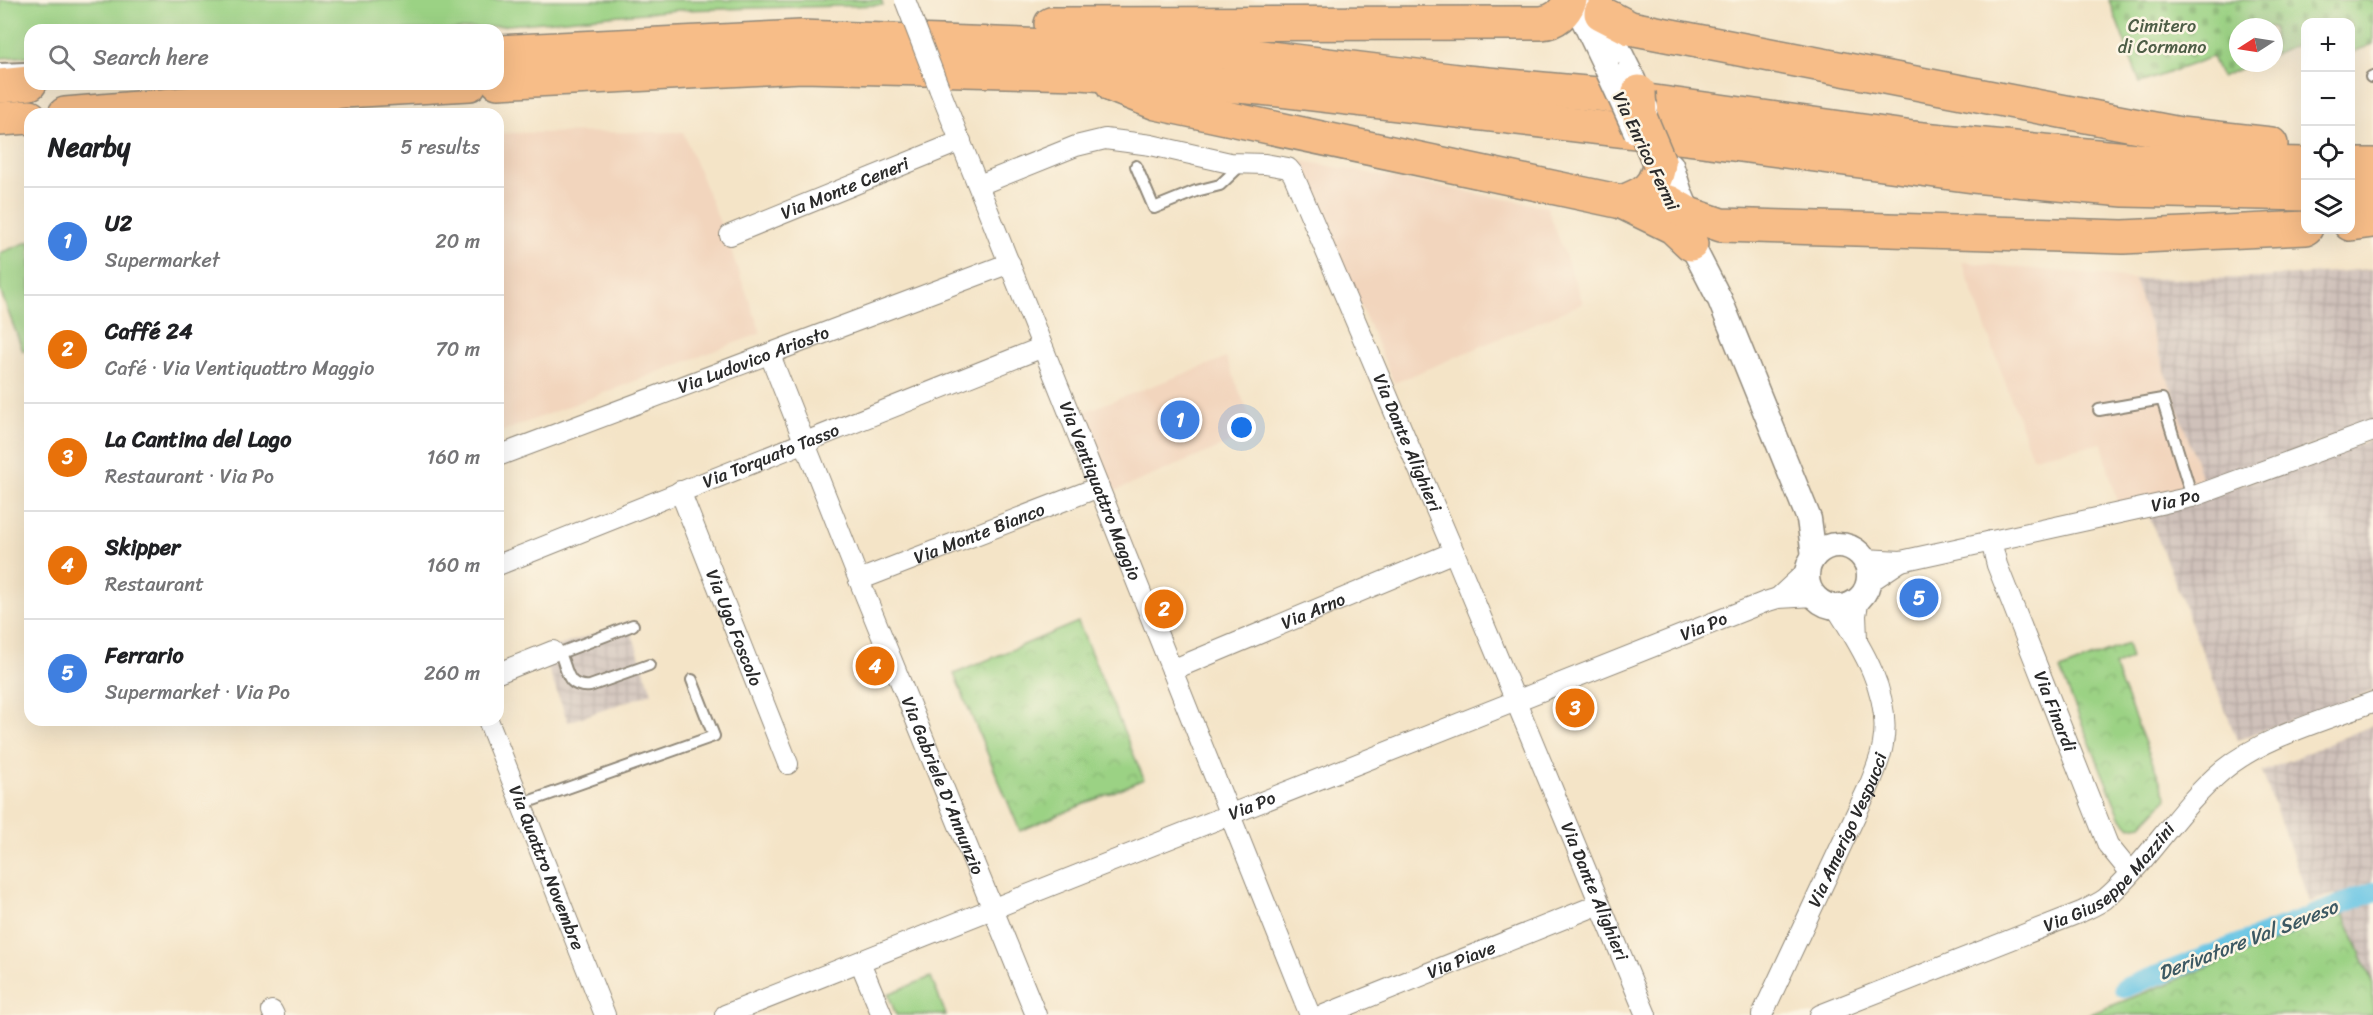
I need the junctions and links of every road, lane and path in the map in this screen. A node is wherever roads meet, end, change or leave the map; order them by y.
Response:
1 (905, 0) edge
2 (1585, 3) edge
3 (801, 36) junction
4 (504, 52) edge
5 (24, 67) edge
6 (0, 69) edge
7 (1081, 73) junction
8 (1625, 77) joint
9 (504, 82) edge
10 (24, 84) edge
11 (0, 86) edge
12 (361, 90) edge
13 (138, 108) edge
14 (24, 117) edge
15 (0, 119) edge
16 (961, 141) junction
17 (2301, 148) edge
18 (2301, 164) edge
19 (1241, 165) junction
20 (1136, 166) dead end
21 (2356, 170) edge
22 (979, 185) junction
23 (2373, 193) edge
24 (2301, 194) edge
25 (1674, 198) junction
26 (1622, 202) junction
27 (2373, 221) edge
28 (2355, 223) edge
29 (2301, 228) edge
30 (730, 235) dead end
31 (1010, 263) junction
32 (1043, 347) junction
33 (770, 355) junction
34 (2099, 410) dead end
35 (2373, 431) edge
36 (804, 442) junction
37 (504, 454) edge
38 (1100, 487) junction
39 (680, 491) junction
40 (2192, 497) junction
41 (1809, 519) junction
42 (1990, 541) junction
43 (1843, 545) junction
44 (1454, 552) junction
45 (1864, 559) junction
46 (1901, 561) junction
47 (504, 562) edge
48 (1811, 563) junction
49 (859, 580) junction
50 (1864, 591) junction
51 (1778, 597) junction
52 (1825, 601) junction
53 (633, 625) dead end
54 (1857, 639) junction
55 (557, 652) junction
56 (649, 665) dead end
57 (1172, 670) junction
58 (504, 671) edge
59 (692, 681) dead end
60 (1516, 701) junction
61 (2373, 702) edge
62 (490, 726) edge
63 (788, 764) dead end
64 (522, 804) junction
65 (1230, 815) junction
66 (2130, 872) junction
67 (1600, 904) junction
68 (994, 909) junction
69 (860, 962) junction
70 (605, 1015) edge
71 (725, 1015) edge
72 (882, 1015) edge
73 (1036, 1015) edge
74 (1310, 1015) edge
75 (1324, 1015) edge
76 (1646, 1015) edge
77 (1762, 1015) edge
78 (1820, 1015) edge

1 - 16 street, Via Ventiquattro Maggio, bridge
2 - 3 highway
2 - 8 street, Via Enrico Fermi
2 - 17 highway
3 - 4 highway
3 - 18 highway
5 - 6 lane
7 - 9 highway
7 - 24 highway
7 - 26 highway
8 - 25 highway, bridge
10 - 11 highway
12 - 13 highway
14 - 15 highway
16 - 22 street, Via Ventiquattro Maggio
16 - 30 street, Via Monte Ceneri
19 - 20 lane
19 - 22 street, Via Dante Alighieri
19 - 44 street, Via Dante Alighieri
21 - 23 highway
22 - 31 street, Via Ventiquattro Maggio
25 - 26 highway
25 - 26 highway
25 - 29 highway
25 - 41 street
27 - 28 highway
31 - 32 street, Via Ventiquattro Maggio
31 - 33 street, Via Ludovico Ariosto
32 - 36 street, Via Torquato Tasso
32 - 38 street, Via Ventiquattro Maggio
33 - 36 street, Via Gabriele D'Annunzio
33 - 37 street, Via Ludovico Ariosto
34 - 40 lane
35 - 40 street, Via Po
36 - 39 street, Via Torquato Tasso
36 - 49 street, Via Gabriele D'Annunzio
38 - 49 street, Via Monte Bianco
38 - 57 street, Via Ventiquattro Maggio
39 - 47 street, Via Torquato Tasso
39 - 63 street, Via Ugo Foscolo
40 - 42 street, Via Po
41 - 43 street
41 - 48 street
42 - 46 street, Via Po
42 - 66 street, Via Finardi
43 - 45 street
43 - 48 street
44 - 57 street, Via Arno
44 - 60 street, Via Dante Alighieri
45 - 46 street, Via Po
45 - 50 street
46 - 50 street, Via Po
48 - 51 street, Via Po
48 - 52 street
49 - 68 street, Via Gabriele D'Annunzio
50 - 52 street
50 - 54 street, Via Amerigo Vespucci
51 - 52 street, Via Po
51 - 60 street, Via Po
52 - 54 street, Via Amerigo Vespucci
53 - 55 lane
54 - 77 street, Via Amerigo Vespucci
55 - 56 lane
55 - 58 street
57 - 65 street, Via Ventiquattro Maggio
59 - 64 lane
60 - 65 street, Via Po
60 - 67 street, Via Dante Alighieri
61 - 66 street, Via Giuseppe Mazzini
62 - 64 street, Via Quattro Novembre
64 - 70 street, Via Quattro Novembre
65 - 68 street, Via Po
65 - 74 street, Via Ventiquattro Maggio
66 - 78 street, Via Giuseppe Mazzini
67 - 75 street, Via Piave
67 - 76 street, Via Dante Alighieri
68 - 69 street, Via Po
68 - 73 street, Via Gabriele D'Annunzio
69 - 71 street, Via Po
69 - 72 street

